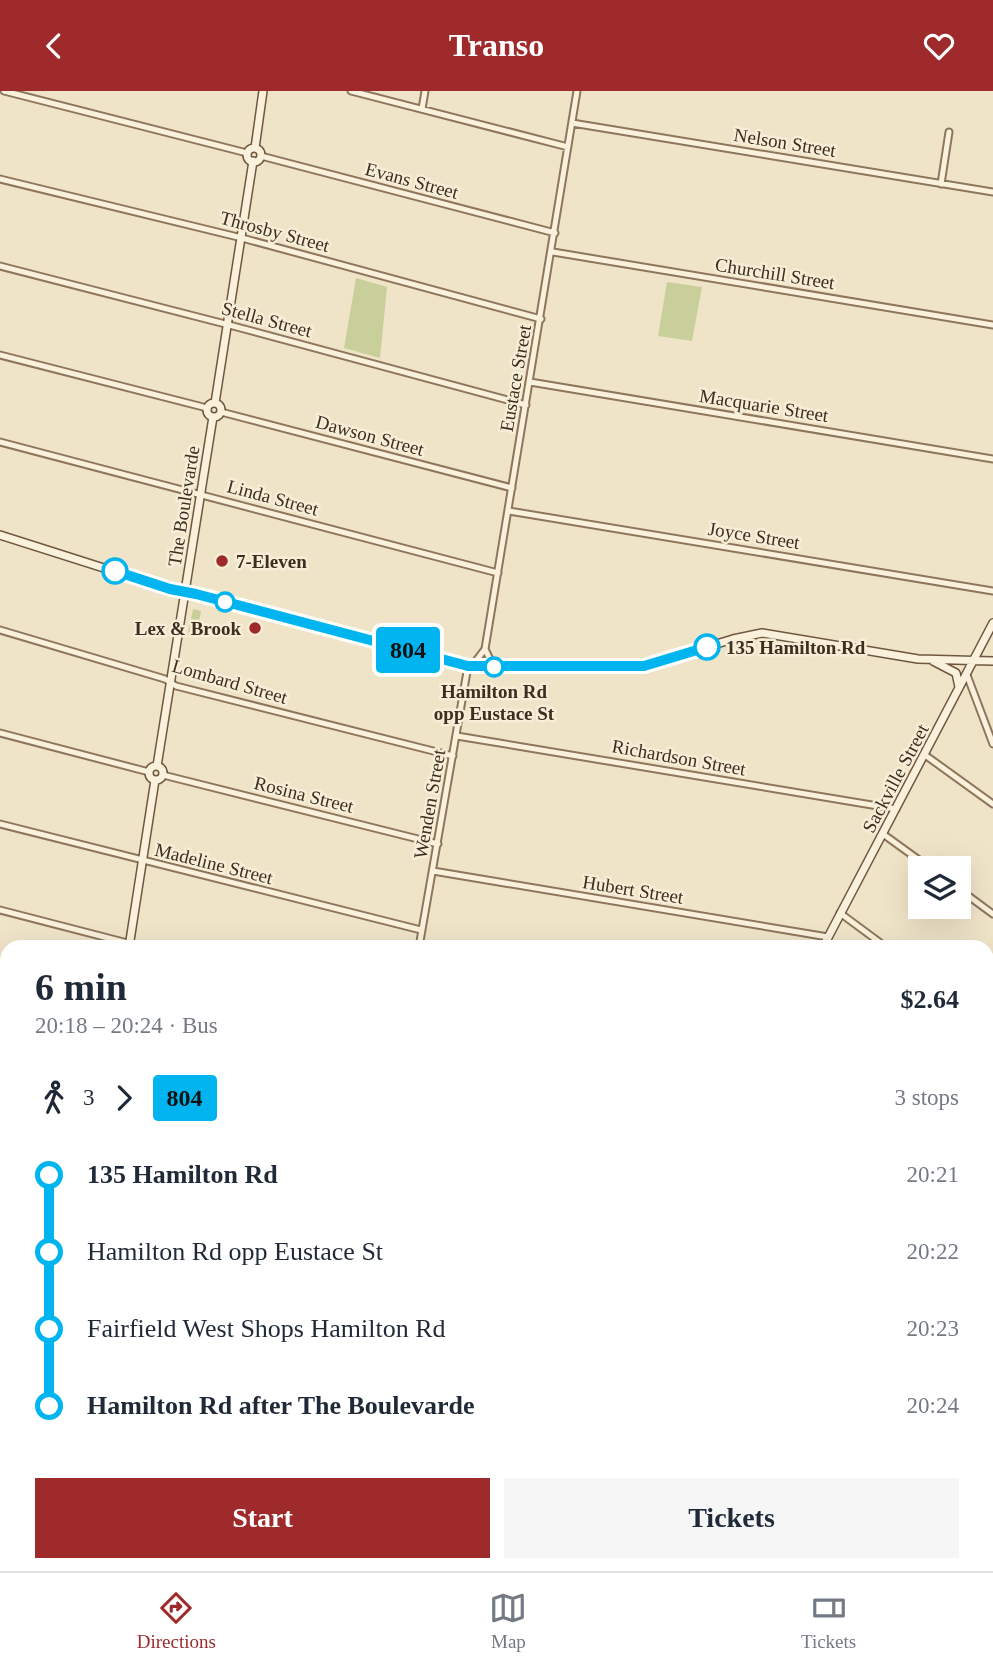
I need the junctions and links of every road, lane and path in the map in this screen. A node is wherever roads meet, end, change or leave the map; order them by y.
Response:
1 (4, 91) edge
2 (263, 91) edge
3 (351, 91) edge
4 (425, 91) edge
5 (578, 91) edge
6 (422, 109) junction
7 (572, 123) junction
8 (949, 132) dead end
9 (568, 147) junction
10 (255, 148) junction
11 (247, 153) junction
12 (261, 156) junction
13 (253, 161) junction
14 (0, 179) edge
15 (941, 184) junction
16 (993, 192) edge
17 (555, 233) junction
18 (242, 238) junction
19 (552, 253) junction
20 (0, 266) edge
21 (541, 319) junction
22 (228, 324) junction
23 (993, 325) edge
24 (0, 355) edge
25 (530, 382) junction
26 (215, 403) junction
27 (526, 405) junction
28 (207, 408) junction
29 (220, 412) junction
30 (213, 417) junction
31 (0, 442) edge
32 (993, 459) edge
33 (512, 488) junction
34 (200, 494) junction
35 (509, 511) junction
36 (0, 535) edge
37 (498, 572) junction
38 (993, 591) edge
39 (185, 592) junction
40 (993, 623) edge
41 (0, 631) edge
42 (485, 649) junction
43 (918, 659) junction
44 (975, 661) junction
45 (993, 661) edge
46 (469, 666) junction
47 (494, 667) junction
48 (967, 675) junction
49 (171, 683) junction
50 (958, 691) junction
51 (0, 733) edge
52 (457, 736) junction
53 (993, 744) edge
54 (925, 755) junction
55 (453, 756) junction
56 (157, 766) junction
57 (149, 772) junction
58 (163, 775) junction
59 (155, 780) junction
60 (993, 804) edge
61 (896, 809) junction
62 (0, 824) edge
63 (883, 834) junction
64 (438, 844) junction
65 (913, 856) edge
66 (143, 862) junction
67 (433, 871) junction
68 (971, 898) edge
69 (0, 910) edge
70 (840, 913) junction
71 (993, 914) edge
72 (421, 930) junction
73 (828, 937) junction
74 (111, 940) edge
75 (130, 940) edge
76 (420, 940) edge
77 (826, 940) edge
78 (877, 940) edge

1 - 11 street
2 - 10 main road
3 - 6 street
4 - 6 street
5 - 7 street, Eustace Street
6 - 9 street
7 - 9 street, Eustace Street
7 - 15 street, Nelson Street
8 - 15 street
9 - 17 street, Eustace Street
10 - 11 main road
10 - 12 main road
11 - 13 main road
12 - 13 main road
12 - 17 street, Evans Street
13 - 18 main road
14 - 18 street, Throsby Street
15 - 16 street, Nelson Street
17 - 19 street, Eustace Street
18 - 21 street, Throsby Street
18 - 22 main road
19 - 21 street, Eustace Street
19 - 23 street, Churchill Street
20 - 22 street, Stella Street
21 - 25 street, Eustace Street
22 - 26 main road
22 - 27 street, Stella Street
24 - 28 street
25 - 27 street, Eustace Street
25 - 32 street, Macquarie Street
26 - 28 main road
26 - 29 main road
27 - 33 street, Eustace Street
28 - 30 main road
29 - 30 main road
29 - 33 street, Dawson Street
30 - 34 main road, The Boulevarde
31 - 34 street, Linda Street
33 - 35 street, Eustace Street
34 - 37 street, Linda Street
34 - 39 main road, The Boulevarde
35 - 37 street, Eustace Street
35 - 38 street, Joyce Street
36 - 39 main road
37 - 42 street, Eustace Street
39 - 46 main road
39 - 49 main road, The Boulevarde
40 - 44 main road, Sackville Street
41 - 49 street, Lombard Street
42 - 46 street
42 - 47 street
43 - 44 main road
43 - 47 main road
43 - 50 main road
44 - 45 main road
44 - 48 main road, Sackville Street
46 - 47 main road
46 - 52 street, Wenden Street
48 - 50 main road, Sackville Street
48 - 53 street
49 - 55 street, Lombard Street
49 - 56 main road, The Boulevarde
50 - 54 main road, Sackville Street
51 - 57 street
52 - 55 street, Wenden Street
52 - 61 street, Richardson Street
54 - 60 street
54 - 61 main road, Sackville Street
55 - 64 street, Wenden Street
56 - 57 main road
56 - 58 main road
57 - 59 main road
58 - 59 main road
58 - 64 street, Rosina Street
59 - 66 main road
61 - 63 main road, Sackville Street
62 - 66 street, Madeline Street
63 - 65 street
63 - 70 main road, Sackville Street
64 - 67 street, Wenden Street
66 - 72 street, Madeline Street
66 - 75 main road
67 - 72 street, Wenden Street
67 - 73 street, Hubert Street
68 - 71 street
69 - 74 street
70 - 73 main road, Sackville Street
70 - 78 street
72 - 76 street, Wenden Street
73 - 77 main road, Sackville Street

